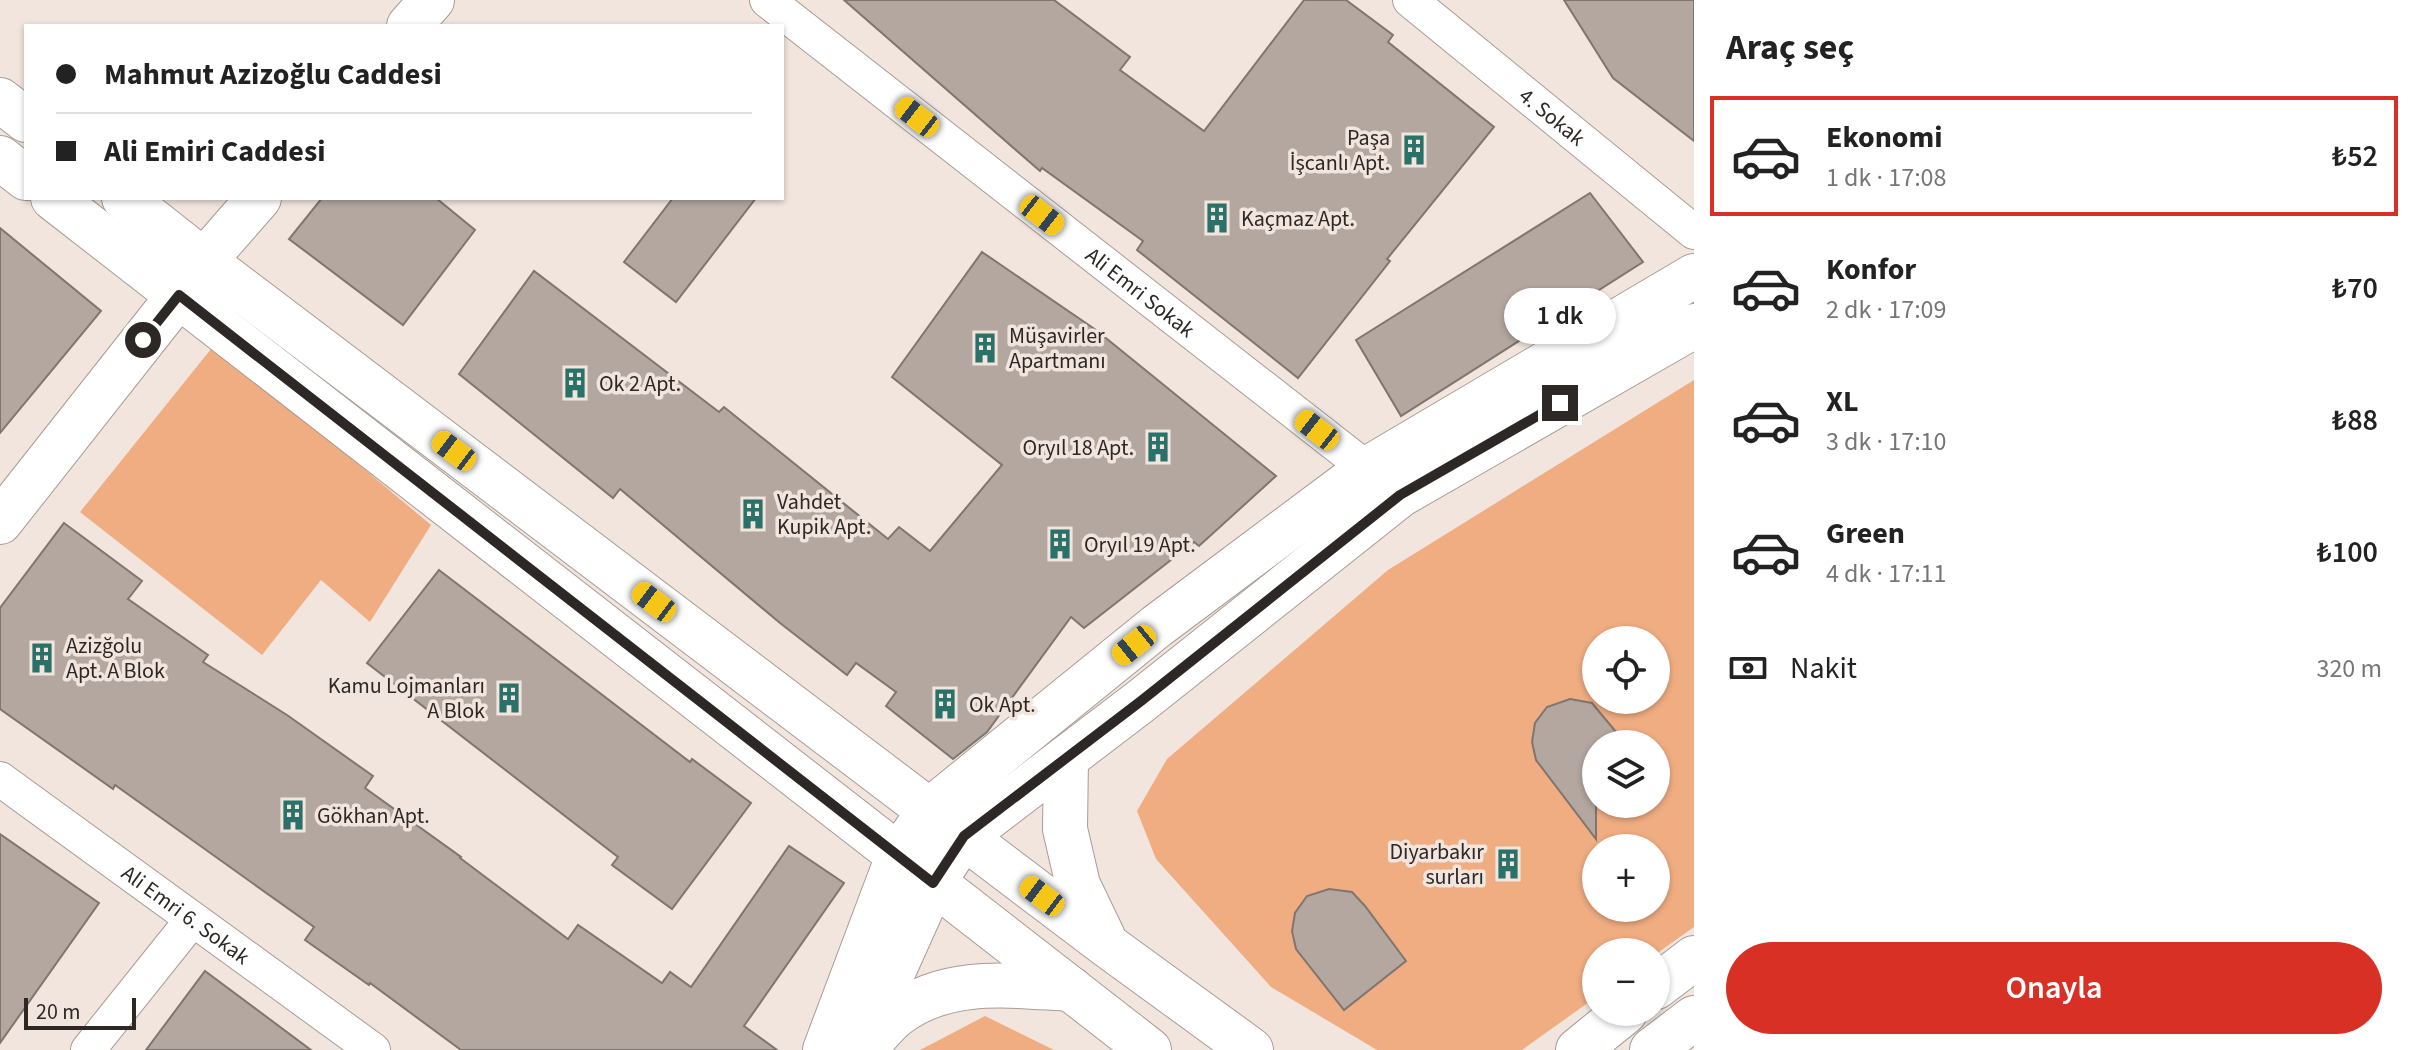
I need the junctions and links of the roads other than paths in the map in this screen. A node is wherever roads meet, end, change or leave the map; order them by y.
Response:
1 (432, 0) edge
2 (767, 0) edge
3 (1410, 0) edge
4 (411, 24) edge
5 (0, 100) edge
6 (24, 118) edge
7 (0, 158) edge
8 (24, 176) edge
9 (56, 200) edge
10 (126, 200) edge
11 (257, 200) edge
12 (1694, 232) edge
13 (1694, 276) edge
14 (191, 278) junction
15 (1694, 326) edge
16 (1384, 482) junction
17 (0, 522) edge
18 (1066, 759) junction
19 (0, 779) edge
20 (930, 810) junction
21 (964, 836) junction
22 (898, 856) junction
23 (933, 883) junction
24 (192, 920) junction
25 (1108, 946) junction
26 (1694, 958) edge
27 (1670, 976) edge
28 (1071, 989) junction
29 (1694, 1018) edge
30 (1608, 1026) edge
31 (88, 1050) edge
32 (373, 1050) edge
33 (825, 1050) edge
34 (861, 1050) edge
35 (1149, 1050) edge
36 (1251, 1050) edge
37 (1578, 1050) edge
38 (1652, 1050) edge

1 - 4 main road
2 - 16 street, Ali Emri Sokak
3 - 12 street, 4. Sokak
5 - 6 main road
7 - 8 main road
9 - 14 main road
10 - 14 main road
11 - 14 main road
13 - 16 main road
14 - 17 main road
14 - 20 main road
14 - 22 main road
15 - 16 main road
16 - 18 main road
16 - 20 main road
18 - 21 main road
18 - 25 main road
19 - 24 street, Ali Emri 6. Sokak
20 - 21 main road
20 - 22 main road
21 - 23 main road
21 - 25 main road
22 - 23 main road
22 - 33 main road
23 - 28 main road
23 - 34 main road
24 - 31 street
24 - 32 street, Ali Emri 6. Sokak
25 - 36 main road
26 - 27 main road
28 - 34 main road
28 - 35 main road
29 - 38 main road
30 - 37 main road

